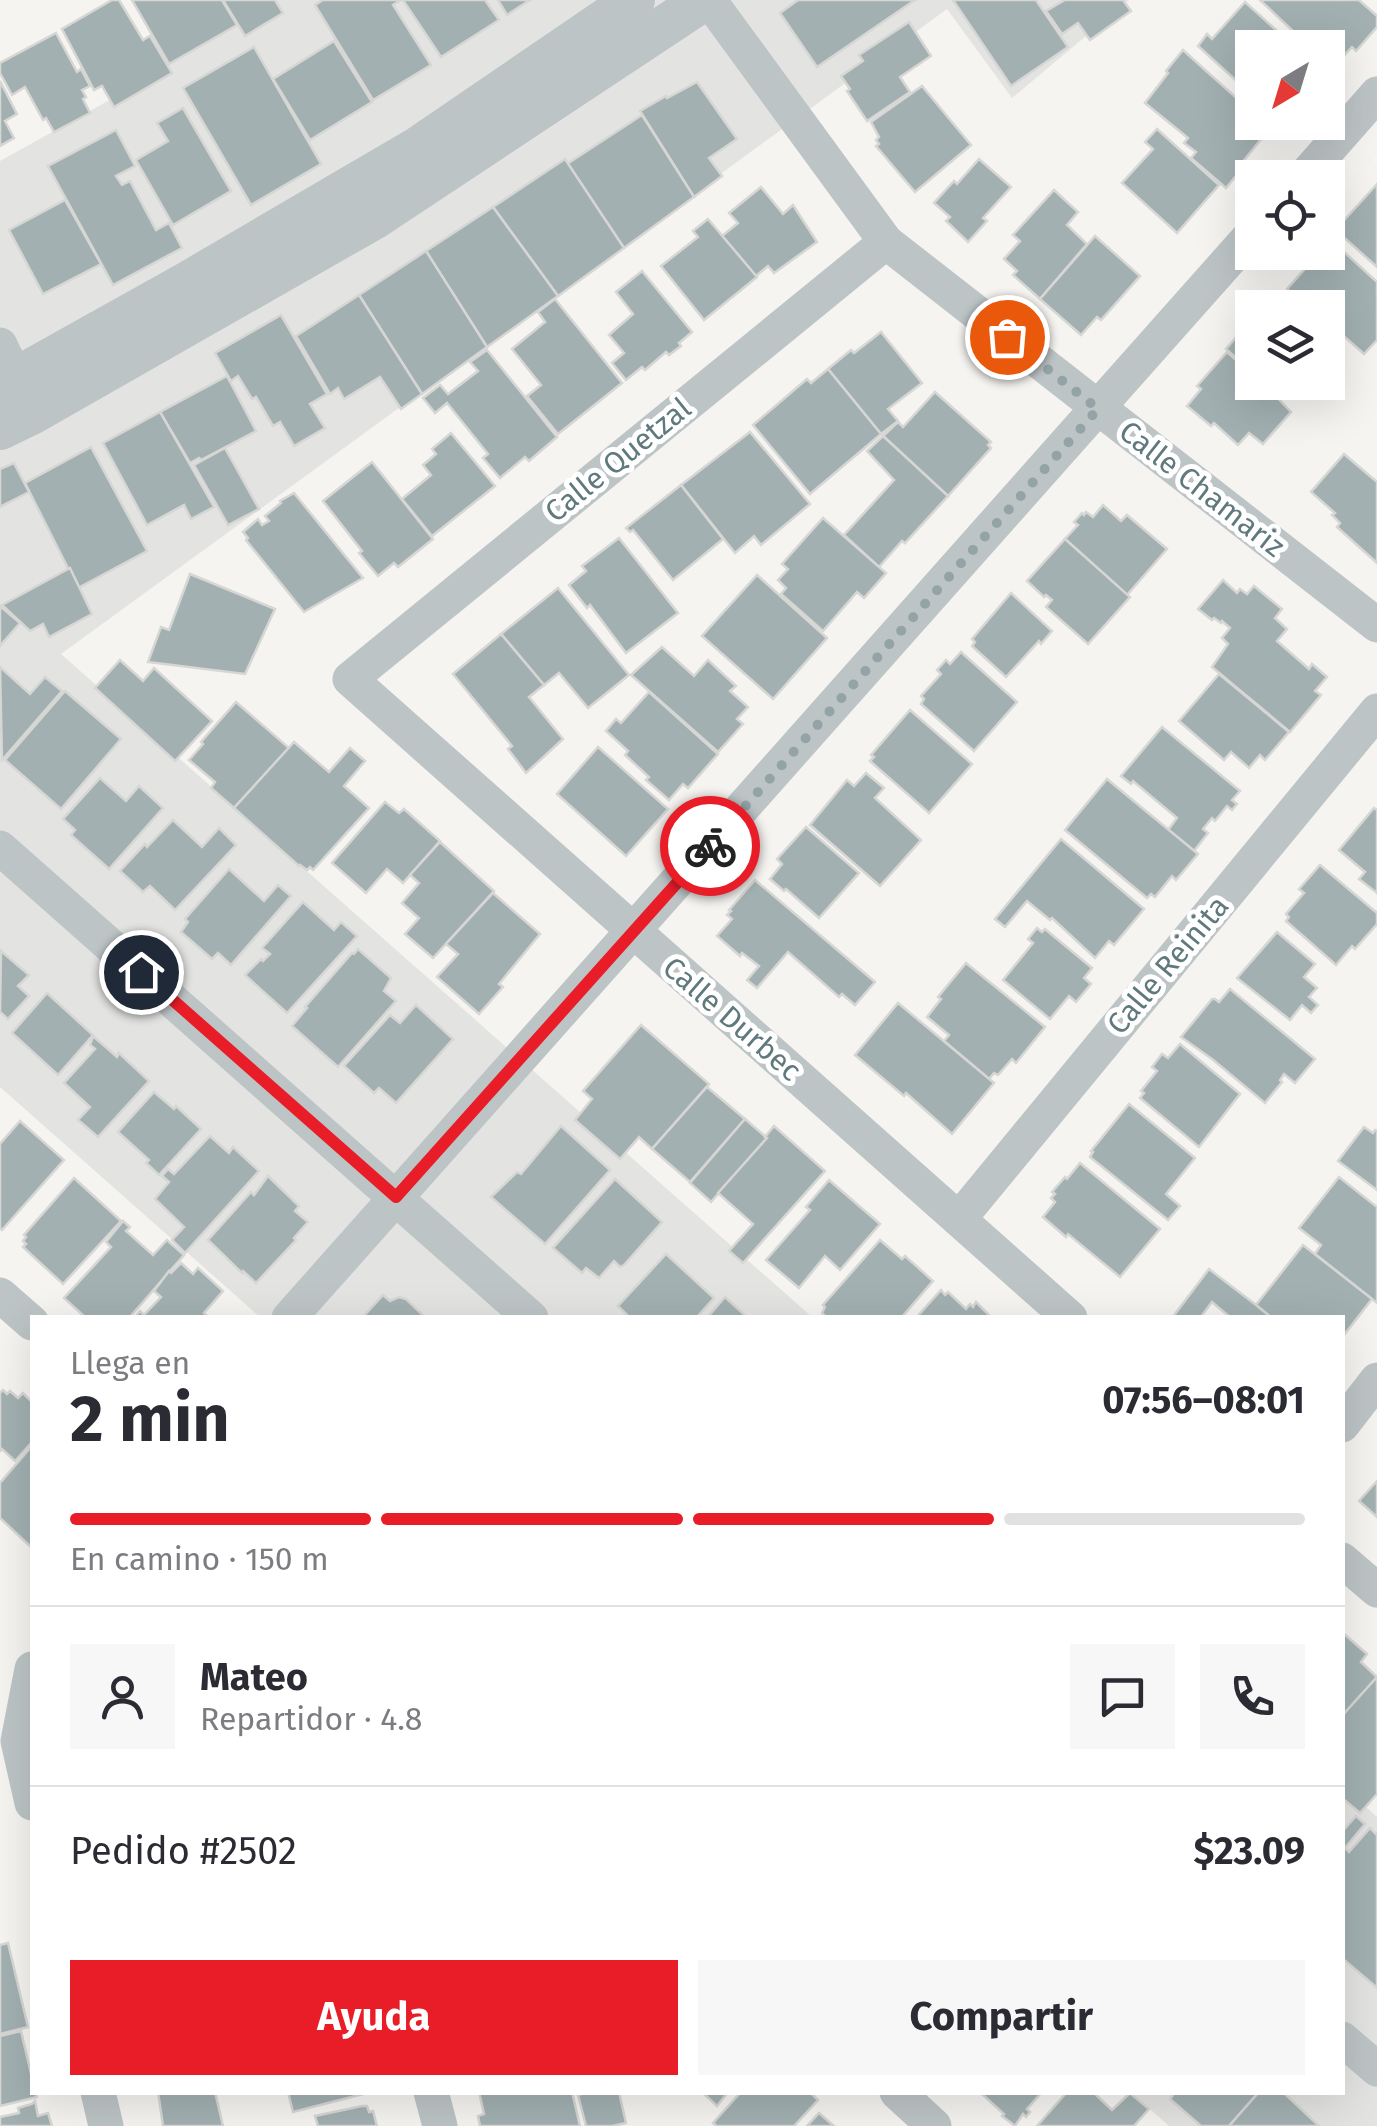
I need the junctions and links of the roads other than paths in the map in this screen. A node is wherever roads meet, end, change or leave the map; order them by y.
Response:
1 (634, 0) edge
2 (707, 0) edge
3 (1377, 94) edge
4 (1319, 160) edge
5 (886, 242) junction
6 (1235, 253) edge
7 (10, 391) edge
8 (1098, 409) junction
9 (1377, 625) edge
10 (350, 679) joint
11 (1377, 711) edge
12 (0, 848) edge
13 (633, 932) junction
14 (396, 1197) junction
15 (959, 1218) junction
16 (0, 1295) edge
17 (292, 1315) edge
18 (528, 1315) edge
19 (1067, 1315) edge
20 (30, 1322) edge
21 (1377, 1380) edge
22 (1345, 1421) edge
23 (1345, 1563) edge
24 (1377, 1590) edge
25 (30, 1679) edge
26 (30, 1793) edge
27 (1345, 2042) edge
28 (1377, 2069) edge
29 (99, 2095) edge
30 (433, 2095) edge
31 (900, 2095) edge
32 (106, 2126) edge
33 (440, 2126) edge
34 (933, 2126) edge

1 - 7 street
2 - 5 street, Calle Chamariz
2 - 7 street
3 - 4 street
5 - 8 street, Calle Chamariz
5 - 10 street, Calle Quetzal
6 - 8 street
8 - 9 street, Calle Chamariz
8 - 13 street
10 - 13 street, Calle Durbec
11 - 15 street, Calle Reinita
12 - 14 street
13 - 14 street
13 - 15 street, Calle Durbec
14 - 17 street
14 - 18 street
15 - 19 street, Calle Durbec
16 - 20 street
21 - 22 street
23 - 24 street
25 - 26 street
27 - 28 street
29 - 32 street
30 - 33 street
31 - 34 street

